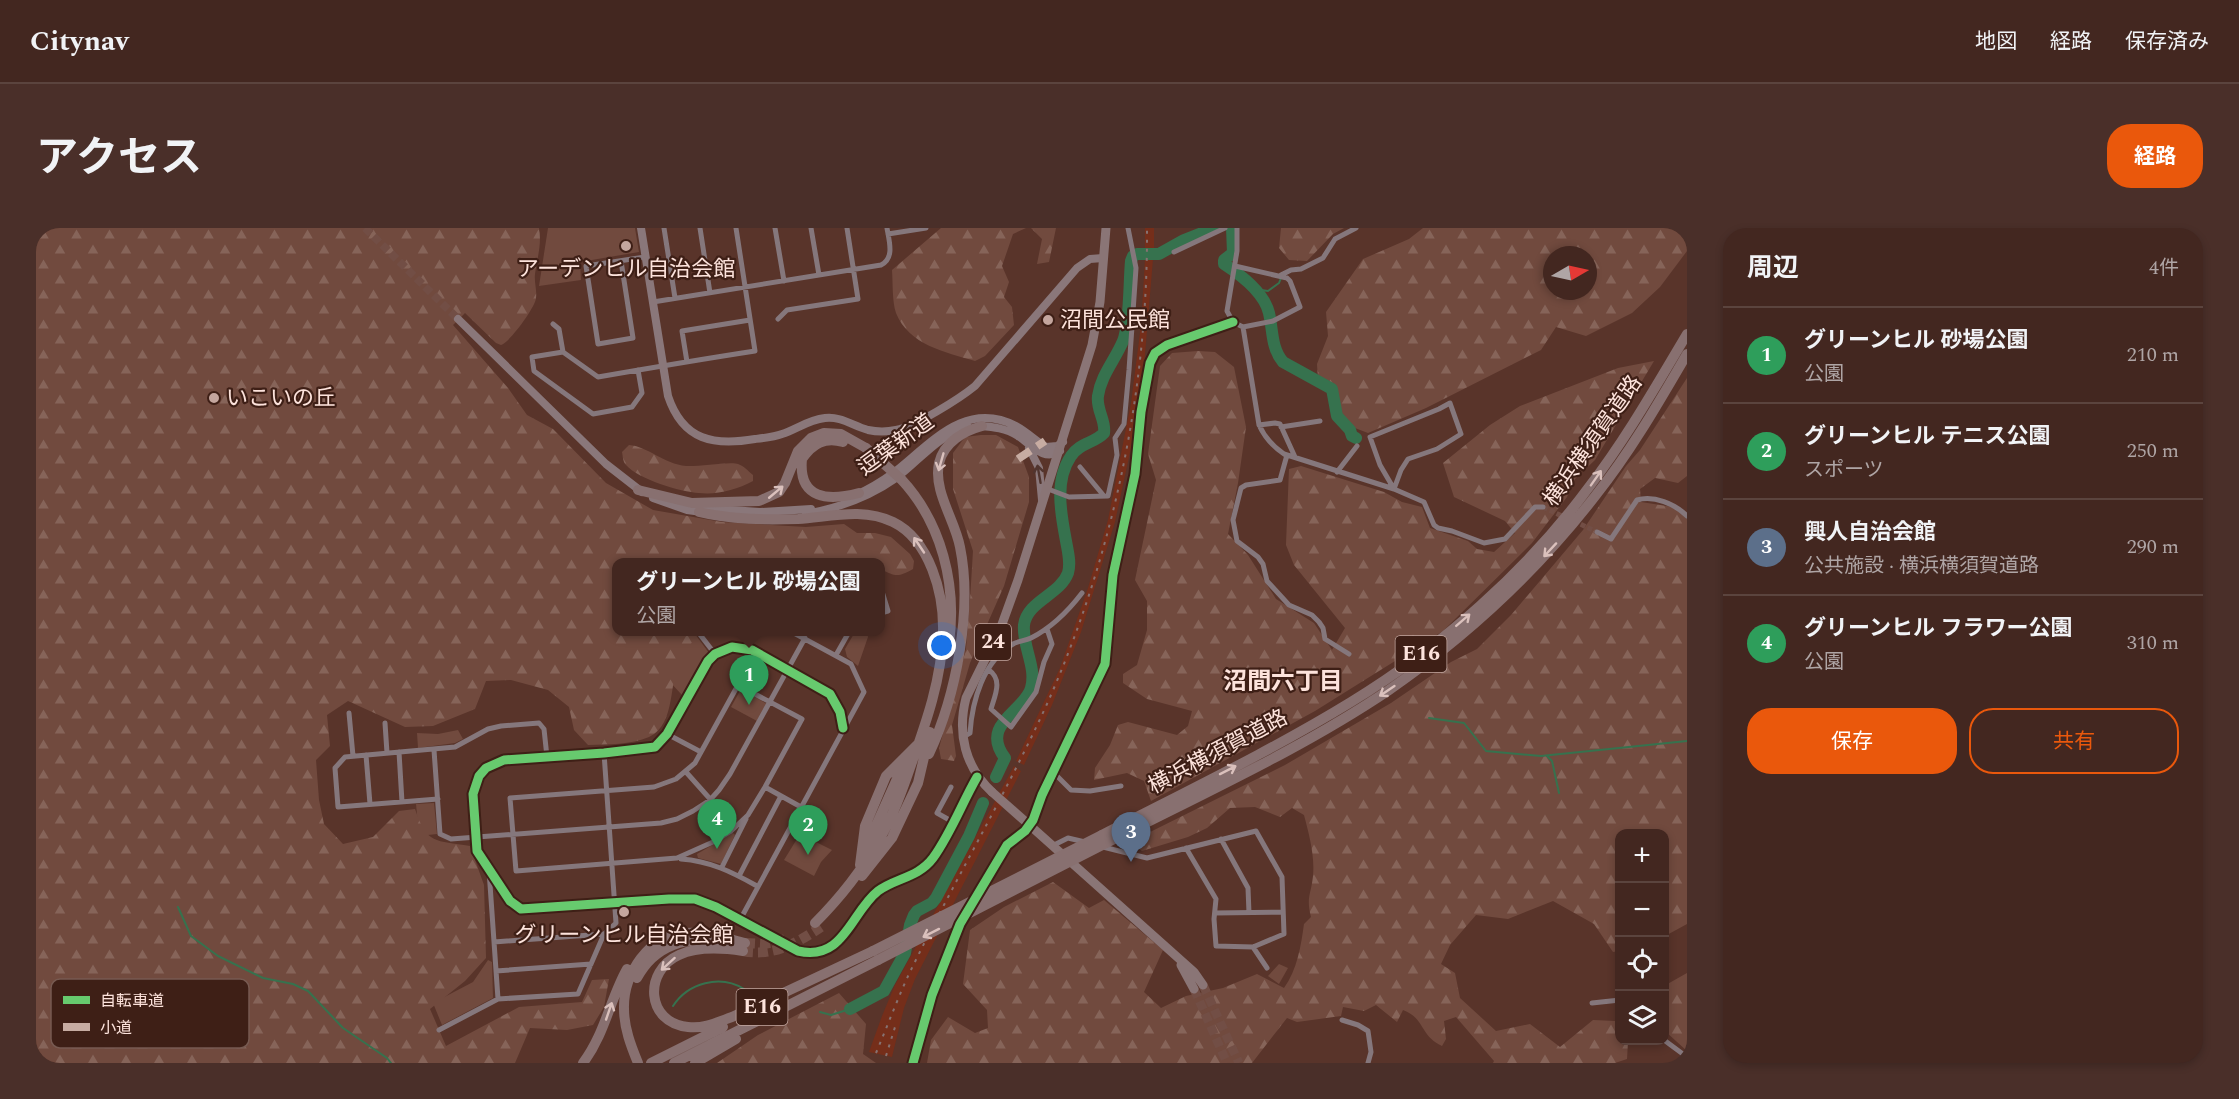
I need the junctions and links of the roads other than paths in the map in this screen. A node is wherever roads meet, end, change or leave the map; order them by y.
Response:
1 (641, 228) edge
2 (664, 228) edge
3 (700, 228) edge
4 (736, 228) edge
5 (775, 228) edge
6 (811, 228) edge
7 (847, 228) edge
8 (926, 228) edge
9 (1106, 228) edge
10 (1128, 228) edge
11 (1225, 228) edge
12 (1237, 228) edge
13 (1356, 228) edge
14 (888, 231) edge
15 (1174, 252) dead end
16 (645, 257) junction
17 (1104, 258) junction
18 (621, 261) junction
19 (854, 269) junction
20 (1234, 269) junction
21 (819, 275) junction
22 (1281, 275) junction
23 (783, 281) junction
24 (745, 287) junction
25 (710, 292) junction
26 (675, 298) junction
27 (653, 302) junction
28 (458, 319) tunnel mouth
29 (778, 319) dead end
30 (750, 320) junction
31 (1233, 322) junction
32 (553, 324) dead end
33 (1243, 327) junction
34 (1687, 334) edge
35 (563, 352) junction
36 (1687, 354) edge
37 (687, 362) junction
38 (663, 366) junction
39 (638, 370) junction
40 (1665, 381) junction
41 (1320, 422) dead end
42 (1259, 425) junction
43 (982, 426) junction
44 (1281, 427) junction
45 (1029, 440) junction
46 (1357, 446) dead end
47 (1061, 447) junction
48 (864, 450) junction
49 (1287, 454) junction
50 (1044, 455) junction
51 (1295, 457) junction
52 (1080, 467) dead end
53 (1337, 472) junction
54 (1052, 476) junction
55 (899, 481) junction
56 (1394, 489) junction
57 (638, 490) junction
58 (1051, 490) junction
59 (859, 493) junction
60 (1104, 496) junction
61 (1042, 507) junction
62 (1543, 507) dead end
63 (699, 512) junction
64 (1687, 516) edge
65 (1597, 532) tunnel mouth
66 (1082, 592) dead end
67 (1047, 629) junction
68 (943, 632) junction
69 (701, 636) edge
70 (801, 636) edge
71 (847, 636) edge
72 (805, 638) junction
73 (715, 654) junction
74 (1349, 654) dead end
75 (836, 655) junction
76 (788, 670) junction
77 (989, 670) junction
78 (770, 702) junction
79 (349, 713) dead end
80 (385, 723) dead end
81 (843, 728) junction
82 (667, 734) junction
83 (963, 737) junction
84 (918, 748) junction
85 (434, 750) junction
86 (399, 752) junction
87 (701, 752) junction
88 (387, 753) junction
89 (604, 753) junction
90 (366, 755) junction
91 (353, 756) junction
92 (547, 757) junction
93 (922, 767) junction
94 (686, 772) junction
95 (1053, 772) junction
96 (977, 777) junction
97 (1121, 786) dead end
98 (765, 787) junction
99 (951, 787) dead end
100 (606, 791) junction
101 (781, 796) junction
102 (438, 799) junction
103 (710, 800) junction
104 (402, 802) junction
105 (370, 804) junction
106 (801, 807) junction
107 (747, 815) junction
108 (953, 822) junction
109 (1028, 824) junction
110 (609, 827) junction
111 (735, 827) junction
112 (513, 834) junction
113 (476, 837) junction
114 (1221, 839) junction
115 (1052, 846) junction
116 (1186, 848) junction
117 (677, 858) junction
118 (867, 860) junction
119 (612, 864) junction
120 (722, 867) junction
121 (489, 868) junction
122 (739, 876) junction
123 (757, 886) junction
124 (615, 903) junction
125 (1284, 912) junction
126 (1215, 913) junction
127 (1249, 913) junction
128 (740, 920) junction
129 (604, 934) junction
130 (670, 936) junction
131 (494, 942) junction
132 (1252, 947) junction
133 (731, 949) junction
134 (876, 955) junction
135 (591, 964) junction
136 (1267, 968) dead end
137 (496, 971) junction
138 (1199, 987) tunnel mouth
139 (822, 988) junction
140 (498, 999) junction
141 (1615, 1001) edge
142 (1592, 1003) dead end
143 (1342, 1020) dead end
144 (439, 1030) dead end
145 (1669, 1043) edge
146 (1687, 1057) edge
147 (640, 1059) edge
148 (583, 1063) edge
149 (651, 1063) edge
150 (674, 1063) edge
151 (695, 1063) edge
152 (913, 1063) edge
153 (1368, 1063) edge

1 - 16 street
2 - 26 street
3 - 25 street
4 - 24 street
5 - 23 street
6 - 21 street
7 - 19 street
8 - 14 street
9 - 17 main road, 24
10 - 60 street
11 - 15 street
12 - 20 street
13 - 22 street
14 - 19 street
16 - 18 street
16 - 27 street
17 - 38 street
17 - 47 main road, 24
18 - 18 street
19 - 21 street
19 - 29 street
20 - 22 street
20 - 31 street
21 - 23 street
22 - 33 street
23 - 24 street
24 - 25 street
24 - 30 street
25 - 26 street
26 - 27 street
27 - 38 street
28 - 57 street, 逗葉新道
30 - 37 street
30 - 37 street
31 - 33 street
31 - 95 street
32 - 35 street
33 - 42 street
34 - 40 highway, 横浜横須賀道路 / E16
35 - 39 street
35 - 39 street
36 - 40 highway, 横浜横須賀道路 / E16
37 - 38 street
38 - 39 street
134 -> 40 highway, 横浜横須賀道路 / E16, bridge
40 -> 134 highway, 横浜横須賀道路 / E16, bridge
41 - 44 street
42 - 44 street
42 - 49 street
43 - 45 street, 逗葉新道
43 - 63 street, 逗葉新道
43 -> 93 highway
44 - 51 street
45 - 47 street
45 - 50 street
45 - 59 street, 逗葉新道
61 -> 45 street
46 - 53 street
47 - 50 street
47 - 54 main road, 24
48 - 55 highway, bridge
57 -> 48 highway
48 - 59 highway
49 - 51 street
49 - 74 street
50 - 54 street
51 - 53 street
52 - 60 street
53 - 56 street
54 - 58 main road, 24
55 - 68 highway
55 - 93 highway
56 - 56 street
56 - 62 street
57 - 59 street, 逗葉新道
57 - 63 street, 逗葉新道
58 - 60 street
58 - 61 main road, 24
61 - 83 main road, 24
68 -> 63 highway
64 - 65 street
66 - 67 street
67 - 77 street
67 - 77 street
68 - 84 highway
69 - 73 street
70 - 72 street
71 - 75 street
72 - 75 street
72 - 76 street
73 - 76 street
73 - 82 street
75 - 81 street
76 - 78 street
76 - 81 street
77 - 83 street
78 - 87 street
78 - 98 street
78 - 103 street
79 - 91 street
80 - 88 street
81 - 106 street
82 - 87 street
82 - 89 street
83 - 96 main road, 24
84 - 118 highway
84 - 118 highway
84 - 118 highway
85 - 86 street
85 - 92 street
85 - 102 street
86 - 88 street
86 - 104 street
87 - 94 street
88 - 90 street
89 - 92 street
89 - 100 street
90 - 91 street
90 - 105 street
91 - 105 street
92 - 113 street
93 - 118 highway
94 - 100 street
94 - 103 street
95 - 97 street
95 - 109 street
96 - 108 street
96 - 109 main road, 24, bridge
98 - 101 street
98 - 107 street
99 - 108 street
100 - 110 street
100 - 112 street
101 - 106 street
101 - 122 street
102 - 104 street
102 - 113 street
103 - 110 street
103 - 111 street
104 - 105 street
106 - 123 street
107 - 111 street
107 - 120 street
108 - 128 street
109 - 115 main road, 24
109 - 152 street
110 - 112 street
110 - 119 street
111 - 117 street
112 - 113 street
112 - 119 street
113 - 121 street
114 - 116 street
114 - 125 street
114 - 127 street
115 - 116 street
115 - 138 main road, 24
116 - 126 street
117 - 119 street
117 - 120 street
118 - 118 highway
119 - 124 street
120 - 122 street
121 - 124 street
121 - 131 street
122 - 123 street
123 - 128 street
124 - 128 street
124 - 129 street
125 - 127 street
125 - 132 street
126 - 127 street
126 - 132 street
129 - 131 street
129 - 135 street
130 - 133 highway
130 - 147 highway
148 -> 130 highway
131 - 137 street
132 - 136 street
133 -> 134 highway
133 - 147 highway
134 - 139 highway, 横浜横須賀道路 / E16
134 - 149 highway, 横浜横須賀道路 / E16
135 - 137 street
135 - 140 street
137 - 140 street
139 - 150 highway, 横浜横須賀道路 / E16
139 - 151 highway
140 - 144 street
141 - 142 street
143 - 153 street
145 - 146 street

